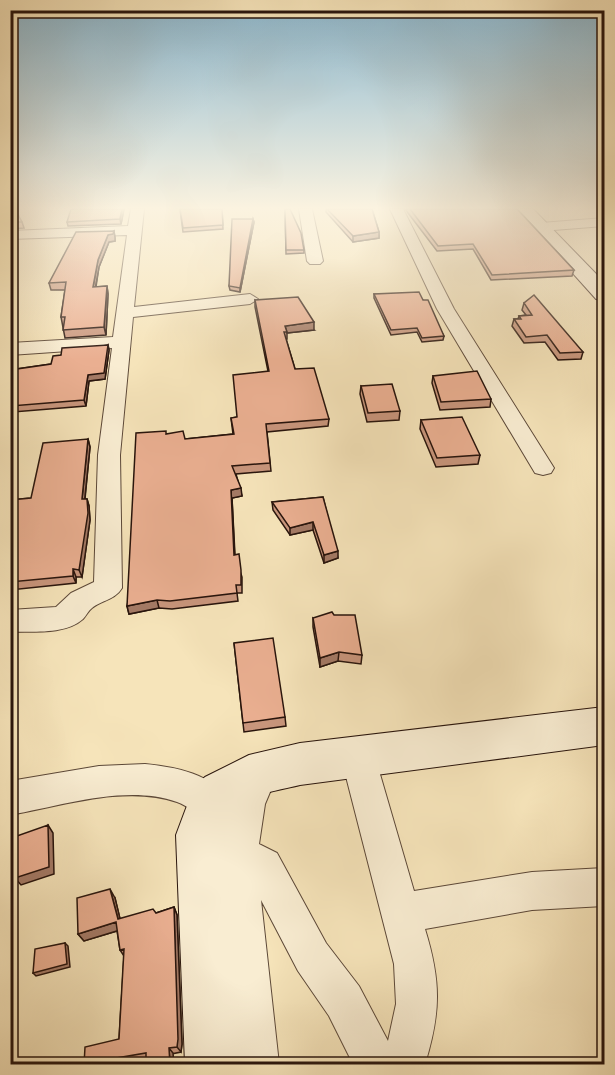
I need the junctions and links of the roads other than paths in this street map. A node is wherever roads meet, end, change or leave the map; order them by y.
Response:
1 (130, 259) edge
2 (419, 259) edge
3 (571, 259) edge
4 (604, 294) edge
5 (250, 299) dead end
6 (124, 313) junction
7 (121, 342) junction
8 (10, 349) edge
9 (543, 468) dead end
10 (10, 621) edge
11 (604, 726) edge
12 (358, 757) junction
13 (261, 773) junction
14 (10, 798) edge
15 (210, 803) junction
16 (220, 856) junction
17 (604, 887) edge
18 (403, 913) junction
19 (214, 1065) edge
20 (257, 1065) edge
21 (376, 1065) edge
22 (404, 1065) edge

1 - 6 street
2 - 9 street
3 - 4 street
5 - 6 street
6 - 7 street
7 - 8 street
7 - 10 street
11 - 12 street
12 - 13 street
12 - 18 street
13 - 15 street
13 - 16 street
14 - 15 street
15 - 16 street
16 - 19 street
16 - 20 street
16 - 21 street
17 - 18 street
18 - 22 street

